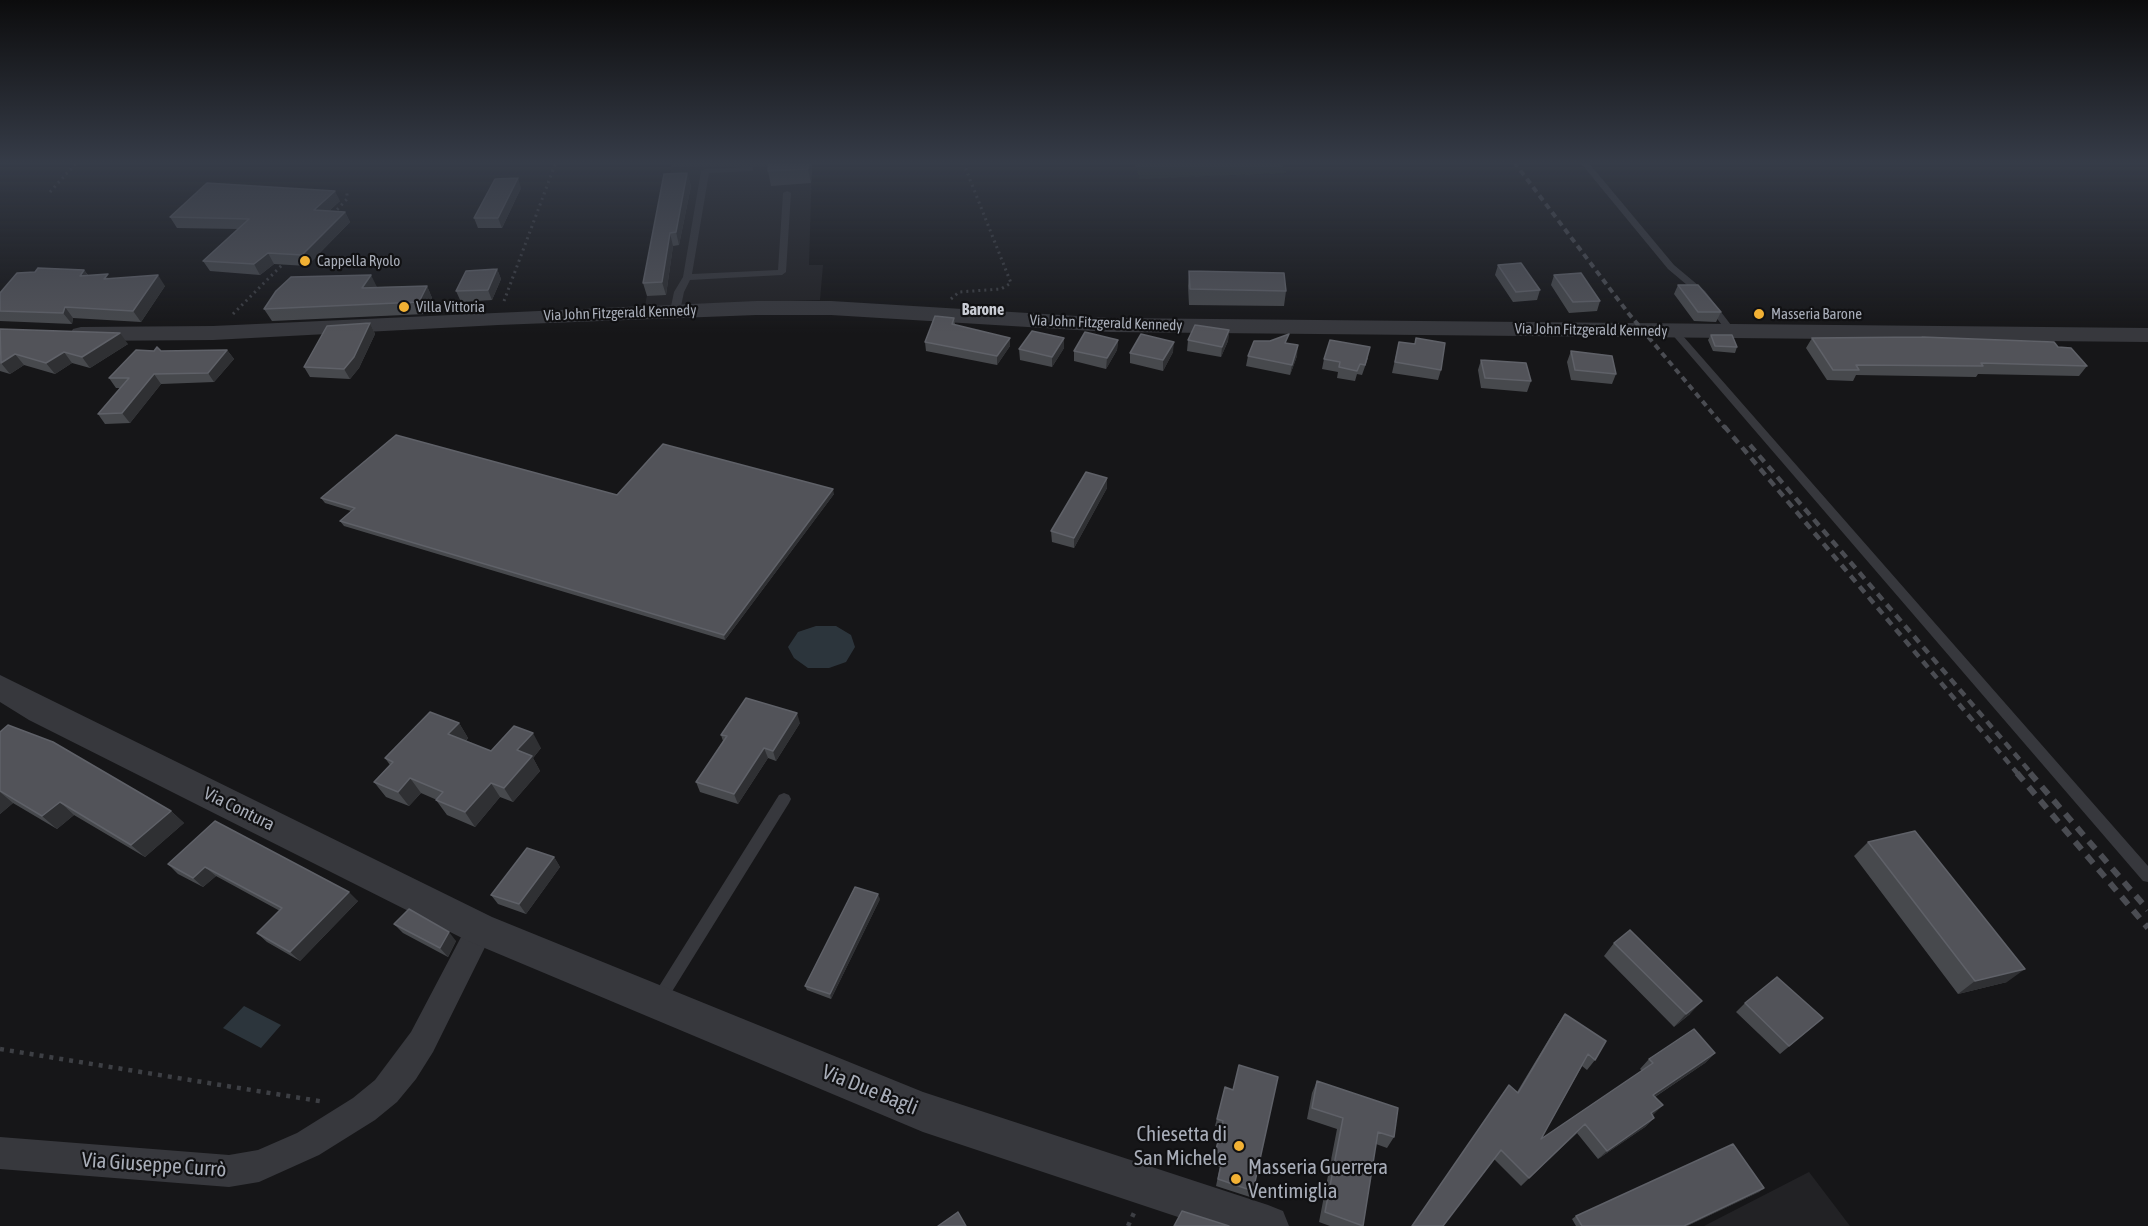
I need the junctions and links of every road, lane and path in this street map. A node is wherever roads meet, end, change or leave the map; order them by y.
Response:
1 (535, 219) edge
2 (697, 219) edge
3 (785, 219) edge
4 (986, 219) edge
5 (1631, 219) edge
6 (289, 258) edge
7 (687, 277) junction
8 (675, 311) junction
9 (955, 317) junction
10 (498, 318) junction
11 (1673, 330) junction
12 (1731, 332) junction
13 (64, 333) edge
14 (213, 333) junction
15 (2145, 334) edge
16 (0, 687) edge
17 (784, 799) dead end
18 (2148, 876) edge
19 (480, 929) junction
20 (657, 1002) junction
21 (0, 1049) edge
22 (364, 1109) junction
23 (0, 1153) edge
24 (1268, 1226) edge

1 - 10 path
2 - 7 lane
3 - 7 lane
4 - 9 path
5 - 12 lane
6 - 14 path
7 - 8 lane
8 - 9 street, Via John Fitzgerald Kennedy
8 - 10 street, Via John Fitzgerald Kennedy
9 - 11 street, Via John Fitzgerald Kennedy
10 - 14 street, Via John Fitzgerald Kennedy
11 - 12 street, Via John Fitzgerald Kennedy
11 - 18 lane
12 - 15 street, Via John Fitzgerald Kennedy
13 - 14 street, Via John Fitzgerald Kennedy
16 - 19 street, Via Contura
17 - 20 lane
19 - 20 street, Via Due Bagli
19 - 22 street, Via Giuseppe Currò
20 - 24 street, Via Due Bagli
21 - 22 path
22 - 23 street, Via Giuseppe Currò

